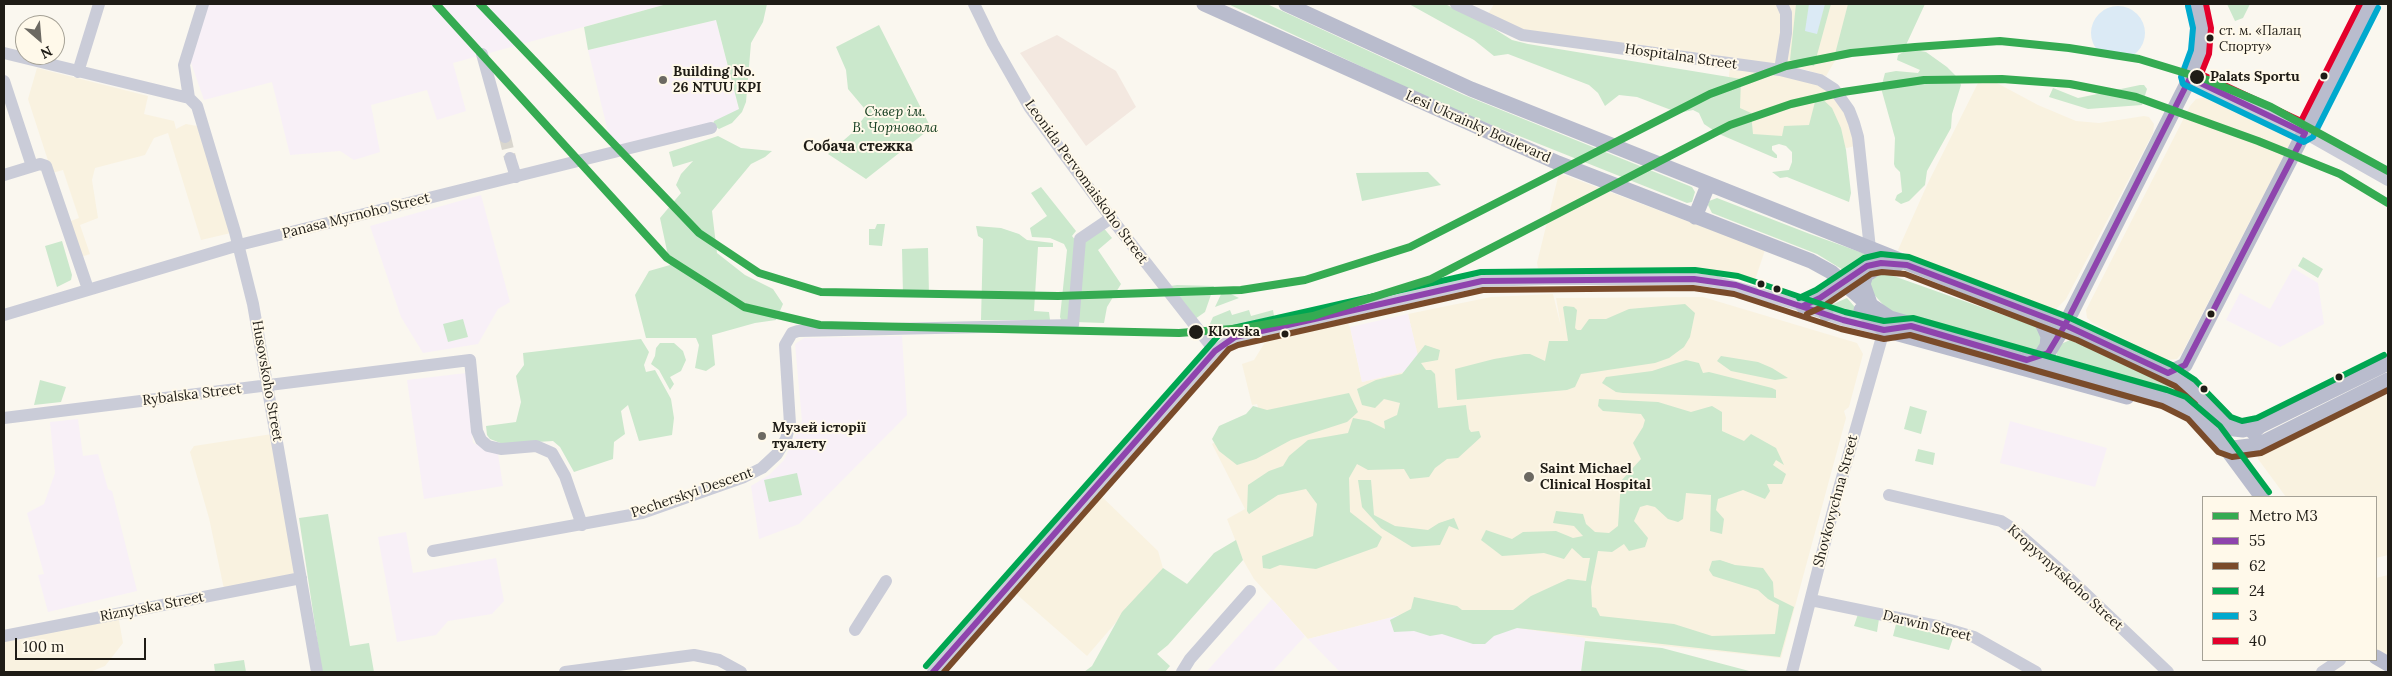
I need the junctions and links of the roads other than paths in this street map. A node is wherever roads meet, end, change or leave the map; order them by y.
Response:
1 (99, 4) edge
2 (203, 4) edge
3 (974, 4) edge
4 (1204, 4) edge
5 (1286, 4) edge
6 (1456, 4) edge
7 (1782, 4) edge
8 (2197, 4) edge
9 (2370, 4) edge
10 (4, 54) edge
11 (482, 54) dead end
12 (1780, 70) junction
13 (78, 72) junction
14 (2190, 78) junction
15 (4, 81) edge
16 (189, 98) junction
17 (711, 128) dead end
18 (2305, 134) junction
19 (505, 137) tunnel mouth
20 (510, 158) tunnel mouth
21 (32, 166) junction
22 (4, 175) edge
23 (516, 177) junction
24 (2388, 180) edge
25 (1708, 185) junction
26 (1695, 217) junction
27 (1111, 218) junction
28 (239, 245) junction
29 (1870, 249) junction
30 (1891, 264) junction
31 (1907, 264) junction
32 (1825, 268) junction
33 (1842, 282) junction
34 (88, 288) junction
35 (1825, 295) junction
36 (1803, 306) junction
37 (1872, 308) junction
38 (2032, 312) junction
39 (1826, 314) junction
40 (4, 315) edge
41 (2065, 325) junction
42 (1911, 326) junction
43 (1884, 330) junction
44 (1215, 351) junction
45 (2033, 358) junction
46 (2388, 363) edge
47 (2168, 373) junction
48 (2388, 380) edge
49 (268, 386) junction
50 (4, 418) edge
51 (2260, 426) junction
52 (2224, 445) junction
53 (2239, 448) junction
54 (2240, 467) junction
55 (1889, 495) dead end
56 (2261, 496) edge
57 (582, 525) junction
58 (433, 551) dead end
59 (301, 578) junction
60 (886, 581) dead end
61 (1250, 591) dead end
62 (1811, 600) junction
63 (855, 630) dead end
64 (4, 636) edge
65 (2377, 657) edge
66 (2388, 664) edge
67 (317, 672) edge
68 (565, 672) edge
69 (741, 672) edge
70 (933, 672) edge
71 (1182, 672) edge
72 (1792, 672) edge
73 (2036, 672) edge
74 (2168, 672) edge

1 - 13 street
2 - 16 street
3 - 27 street, Leonida Pervomaiskoho Street
4 - 26 main road, Lesi Ukrainky Boulevard
5 - 25 main road
6 - 12 street, Hospitalna Street
7 - 12 street
8 - 14 main road
9 - 18 main road
10 - 13 street
11 - 19 street
12 - 29 street, Hospitalna Street
13 - 16 street
14 - 18 street
14 - 41 main road
15 - 21 street
16 - 28 street, Husovskoho Street
17 - 23 street, Panasa Myrnoho Street
18 - 24 street
18 - 47 main road
20 - 23 street
21 - 22 street
21 - 34 street
23 - 28 street, Panasa Myrnoho Street
25 - 26 main road
25 - 29 main road
26 - 32 main road, Lesi Ukrainky Boulevard
27 - 44 street, Leonida Pervomaiskoho Street
27 - 57 street, Pecherskyi Descent
28 - 34 street, Panasa Myrnoho Street
28 - 49 street, Husovskoho Street
29 - 31 main road
30 - 31 main road
30 - 33 main road
30 - 37 main road
31 - 38 main road
32 - 33 main road, Lesi Ukrainky Boulevard
32 - 35 main road
33 - 35 main road
33 - 37 main road, Lesi Ukrainky Boulevard
33 - 43 main road
34 - 40 street, Panasa Myrnoho Street
35 - 36 main road
35 - 39 main road
36 - 39 street
36 - 44 street
37 - 42 main road, Lesi Ukrainky Boulevard
38 - 41 main road
38 - 45 main road
39 - 43 street
41 - 45 main road
41 - 47 main road
42 - 43 street
42 - 45 main road, Lesi Ukrainky Boulevard
43 - 52 main road
43 - 62 street, Shovkovychna Street
44 - 70 street
45 - 52 main road, Lesi Ukrainky Boulevard
46 - 51 main road
47 - 51 main road
48 - 53 main road
49 - 50 street, Rybalska Street
49 - 57 street, Rybalska Street
49 - 59 street, Husovskoho Street
51 - 53 main road
52 - 53 main road
52 - 54 main road
53 - 54 main road
54 - 56 main road
55 - 74 street, Kropyvnytskoho Street
57 - 58 street, Pecherskyi Descent
59 - 64 street, Riznytska Street
59 - 67 street, Husovskoho Street
60 - 63 street
61 - 71 street
62 - 72 street, Shovkovychna Street
62 - 73 street, Darwin Street
65 - 66 main road
68 - 69 street

